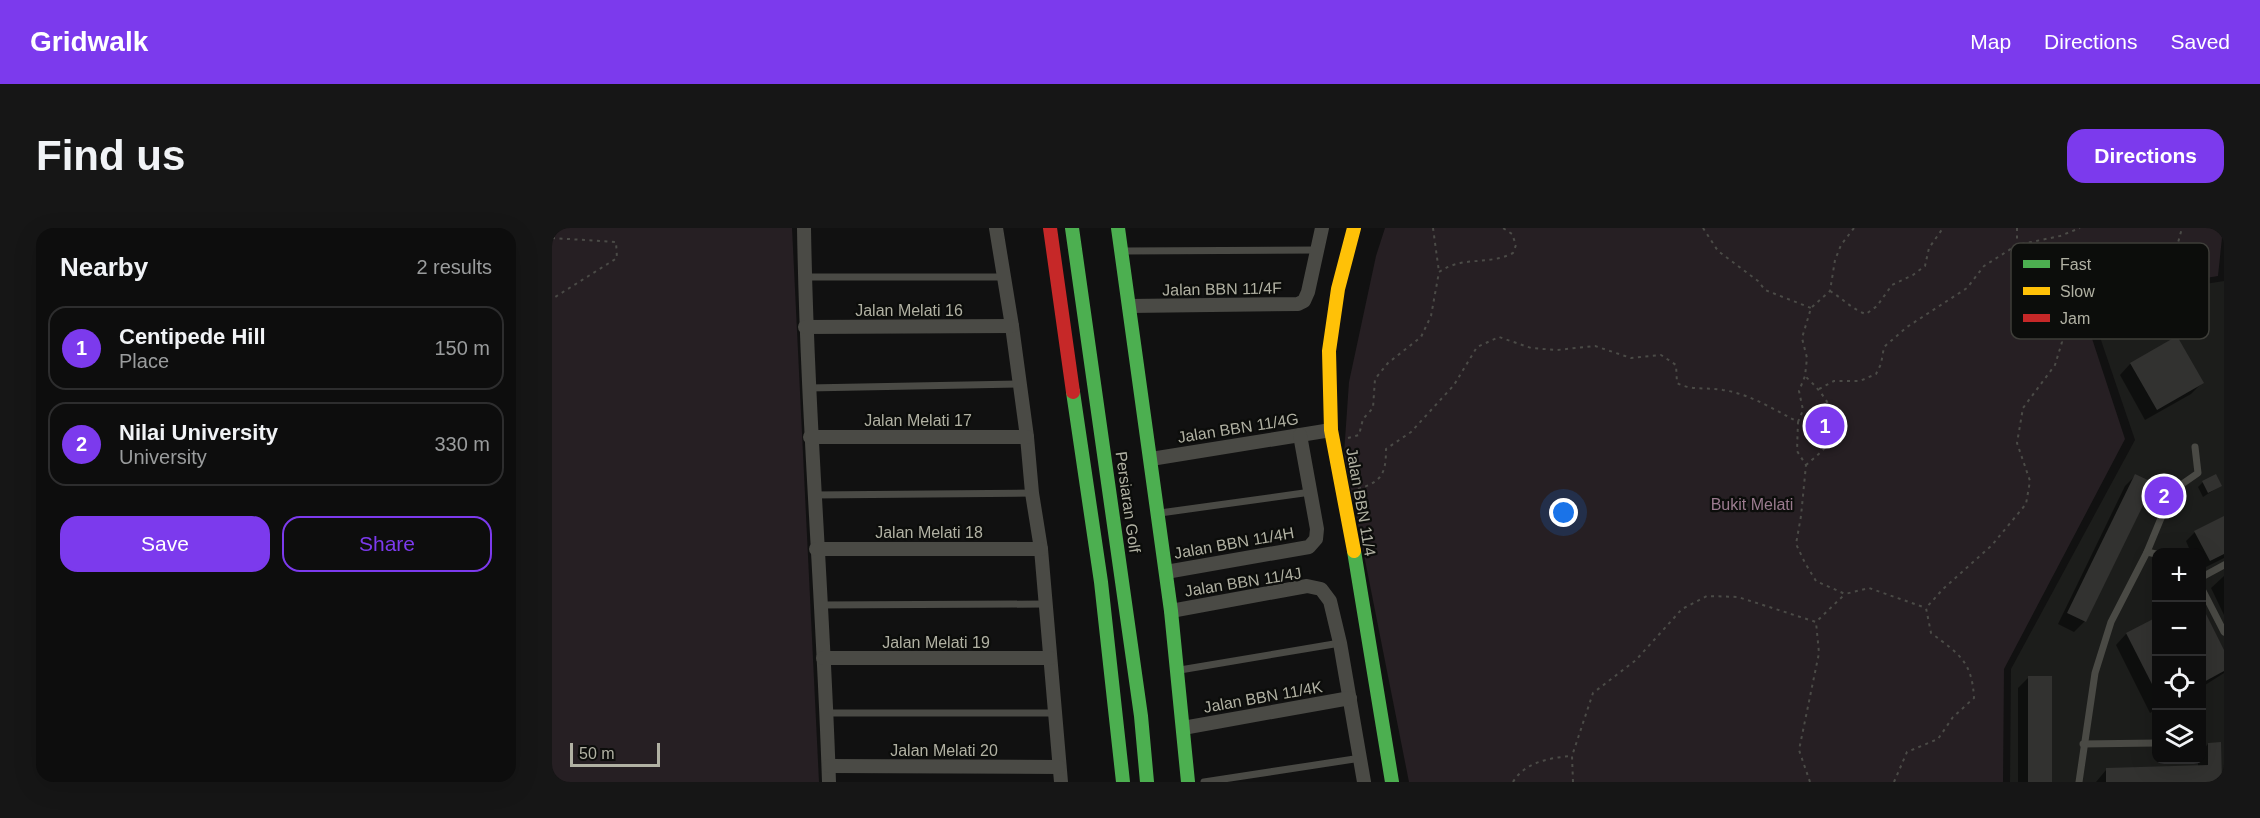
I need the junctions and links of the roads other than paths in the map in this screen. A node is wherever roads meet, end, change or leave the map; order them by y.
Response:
1 (804, 228) edge
2 (996, 228) edge
3 (1041, 228) edge
4 (1072, 228) edge
5 (1118, 228) edge
6 (1322, 228) edge
7 (1354, 228) edge
8 (1051, 235) edge
9 (1317, 250) junction
10 (1121, 252) junction
11 (804, 277) junction
12 (1004, 277) junction
13 (1129, 306) junction
14 (1012, 326) junction
15 (806, 327) junction
16 (1020, 384) junction
17 (808, 388) junction
18 (1300, 435) junction
19 (1333, 436) junction
20 (810, 437) junction
21 (1027, 437) junction
22 (2194, 447) dead end
23 (1150, 459) junction
24 (1311, 492) junction
25 (1032, 493) junction
26 (813, 495) junction
27 (1158, 514) junction
28 (816, 549) junction
29 (1041, 549) junction
30 (2146, 552) junction
31 (2152, 553) edge
32 (2224, 565) edge
33 (1166, 572) junction
34 (2206, 575) edge
35 (2206, 597) edge
36 (1046, 604) junction
37 (820, 605) junction
38 (1171, 611) junction
39 (2224, 632) edge
40 (1340, 643) junction
41 (823, 658) junction
42 (1050, 658) junction
43 (1177, 671) junction
44 (1350, 698) junction
45 (825, 713) junction
46 (1054, 713) junction
47 (1183, 728) junction
48 (2152, 743) edge
49 (2083, 744) junction
50 (1361, 758) junction
51 (829, 766) junction
52 (1059, 767) junction
53 (829, 782) edge
54 (1061, 782) edge
55 (1123, 782) edge
56 (1147, 782) edge
57 (1188, 782) edge
58 (1204, 782) edge
59 (1364, 782) edge
60 (1392, 782) edge
61 (2079, 782) edge

1 - 11 street
2 - 12 street
3 - 8 street
4 - 56 street, Persiaran Golf
5 - 10 street
6 - 9 street
7 - 19 street, Jalan BBN 11/4
8 - 55 street
9 - 10 lane
9 - 13 street, Jalan BBN 11/4F
10 - 13 street
11 - 12 lane
11 - 15 street
12 - 14 street
13 - 23 street
14 - 15 street, Jalan Melati 16
14 - 16 street
15 - 17 street
16 - 17 lane
16 - 21 street
17 - 20 street
18 - 19 street, Jalan BBN 11/4G
18 - 23 street, Jalan BBN 11/4G
18 - 24 street
19 - 60 street, Jalan BBN 11/4
20 - 21 street, Jalan Melati 17
20 - 26 street
21 - 25 street
22 - 30 lane
23 - 27 street
24 - 27 lane
24 - 33 street, Jalan BBN 11/4H
25 - 26 lane
25 - 29 street
26 - 28 street
27 - 33 street
28 - 29 street, Jalan Melati 18
28 - 37 street
29 - 36 street
30 - 31 lane
30 - 49 lane
32 - 34 lane
33 - 38 street
35 - 39 lane
36 - 37 lane
36 - 42 street
37 - 41 street
38 - 40 street, Jalan BBN 11/4J
38 - 43 street
40 - 43 lane
40 - 44 street
41 - 42 street, Jalan Melati 19
41 - 45 street
42 - 46 street
43 - 47 street
44 - 47 street, Jalan BBN 11/4K
44 - 50 street
45 - 46 lane
45 - 51 street
46 - 52 street
47 - 57 street
48 - 49 lane
49 - 61 lane
50 - 58 lane
50 - 59 street
51 - 52 street, Jalan Melati 20
51 - 53 street
52 - 54 street

